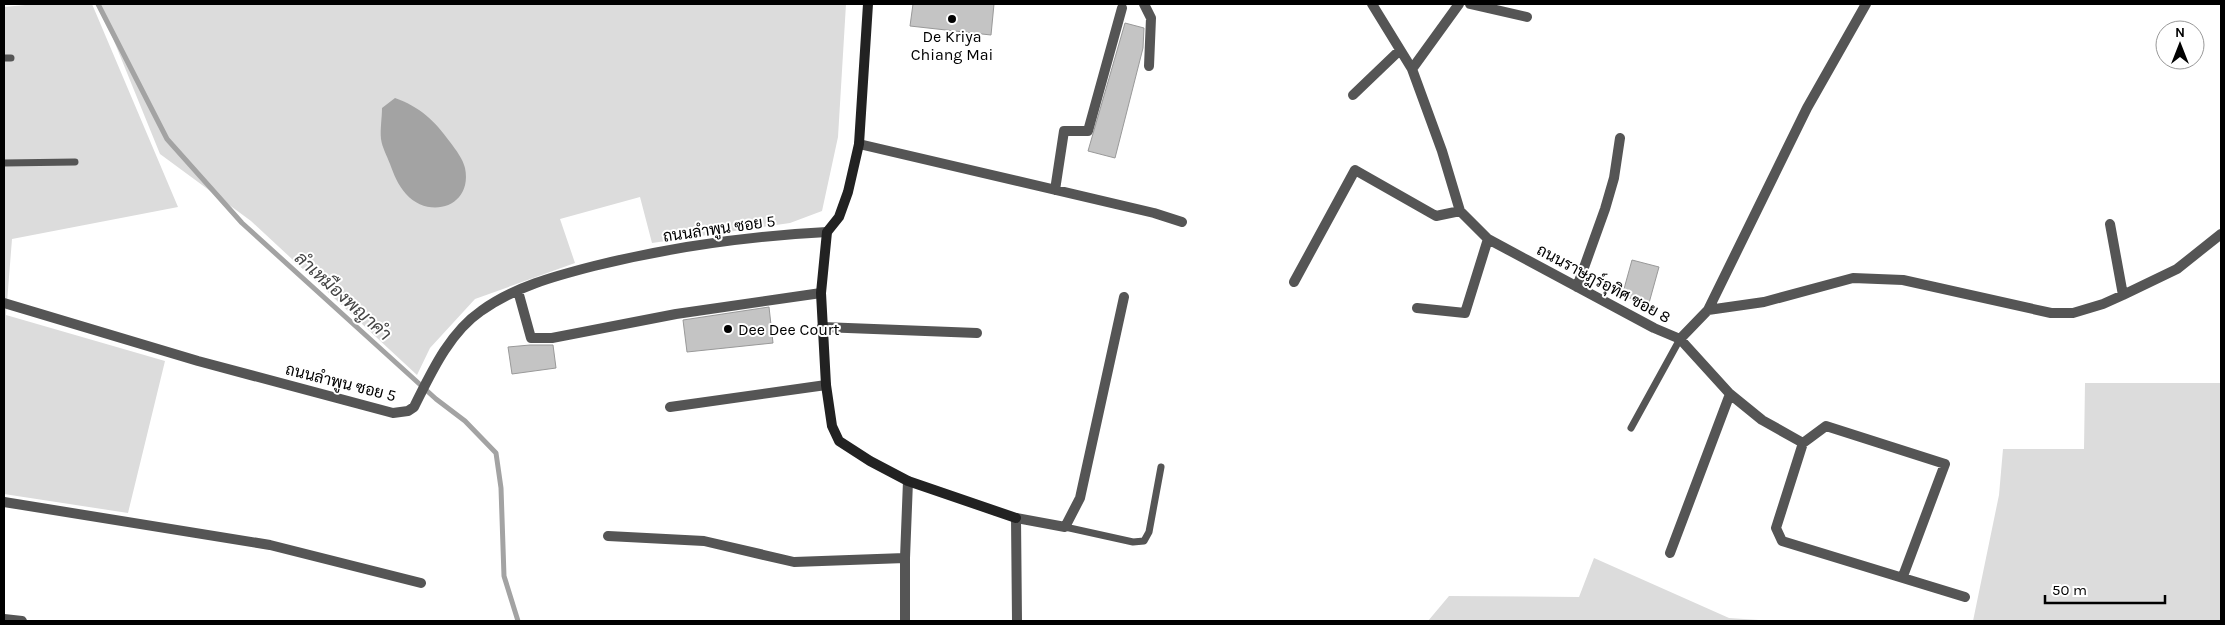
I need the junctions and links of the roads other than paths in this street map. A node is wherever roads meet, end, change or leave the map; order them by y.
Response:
1 (868, 4) edge
2 (1144, 4) edge
3 (1372, 4) edge
4 (1459, 4) edge
5 (1470, 4) edge
6 (1866, 4) edge
7 (1122, 8) dead end
8 (1527, 17) dead end
9 (1400, 50) junction
10 (1149, 66) dead end
11 (1412, 69) junction
12 (1353, 95) dead end
13 (1620, 138) dead end
14 (859, 144) junction
15 (75, 162) dead end
16 (4, 163) edge
17 (1055, 190) junction
18 (1460, 212) junction
19 (1182, 222) dead end
20 (2110, 224) dead end
21 (827, 232) junction
22 (2221, 234) edge
23 (1488, 239) junction
24 (1294, 282) dead end
25 (1576, 286) junction
26 (518, 290) junction
27 (822, 293) junction
28 (2123, 294) junction
29 (1124, 297) dead end
30 (4, 302) edge
31 (1417, 308) dead end
32 (1708, 310) junction
33 (822, 327) junction
34 (977, 333) dead end
35 (1680, 340) junction
36 (826, 385) junction
37 (1730, 394) junction
38 (670, 406) dead end
39 (1630, 428) dead end
40 (1803, 443) junction
41 (1161, 467) dead end
42 (908, 481) junction
43 (4, 502) edge
44 (1016, 518) junction
45 (1065, 527) junction
46 (608, 536) dead end
47 (1670, 553) dead end
48 (905, 558) junction
49 (1903, 576) junction
50 (421, 583) dead end
51 (1965, 597) dead end
52 (4, 619) edge
53 (22, 621) edge
54 (905, 621) edge
55 (1017, 621) edge

1 - 14 street
2 - 10 street
3 - 9 street, ถนนราษฎร์อุทิศ ซอย 8
4 - 11 street
5 - 8 street
6 - 32 street, ถนนราษฎร์อุทิศ ซอย 8
7 - 17 street
9 - 11 street, ถนนราษฎร์อุทิศ ซอย 8
9 - 12 street
11 - 18 street, ถนนราษฎร์อุทิศ ซอย 8
13 - 25 street
14 - 17 street
14 - 21 street
15 - 16 lane
17 - 19 street
18 - 23 street, ถนนราษฎร์อุทิศ ซอย 8
18 - 24 street
20 - 28 street
21 - 26 street, ถนนลำพูน ซอย 5
21 - 27 street
22 - 28 street
23 - 25 street, ถนนราษฎร์อุทิศ ซอย 8
23 - 31 street
25 - 35 street, ถนนราษฎร์อุทิศ ซอย 8
26 - 27 street
26 - 30 street, ถนนลำพูน ซอย 5
27 - 33 street
28 - 32 street
29 - 45 street
32 - 35 street, ถนนราษฎร์อุทิศ ซอย 8
33 - 34 street
33 - 36 street
35 - 37 street
35 - 39 lane
36 - 38 street
36 - 42 street
37 - 40 street
37 - 47 street
40 - 49 street
40 - 49 street
41 - 45 lane
42 - 44 street
42 - 48 street
43 - 50 street
44 - 45 street
44 - 55 street
46 - 48 street
48 - 54 street
49 - 51 street
52 - 53 street

